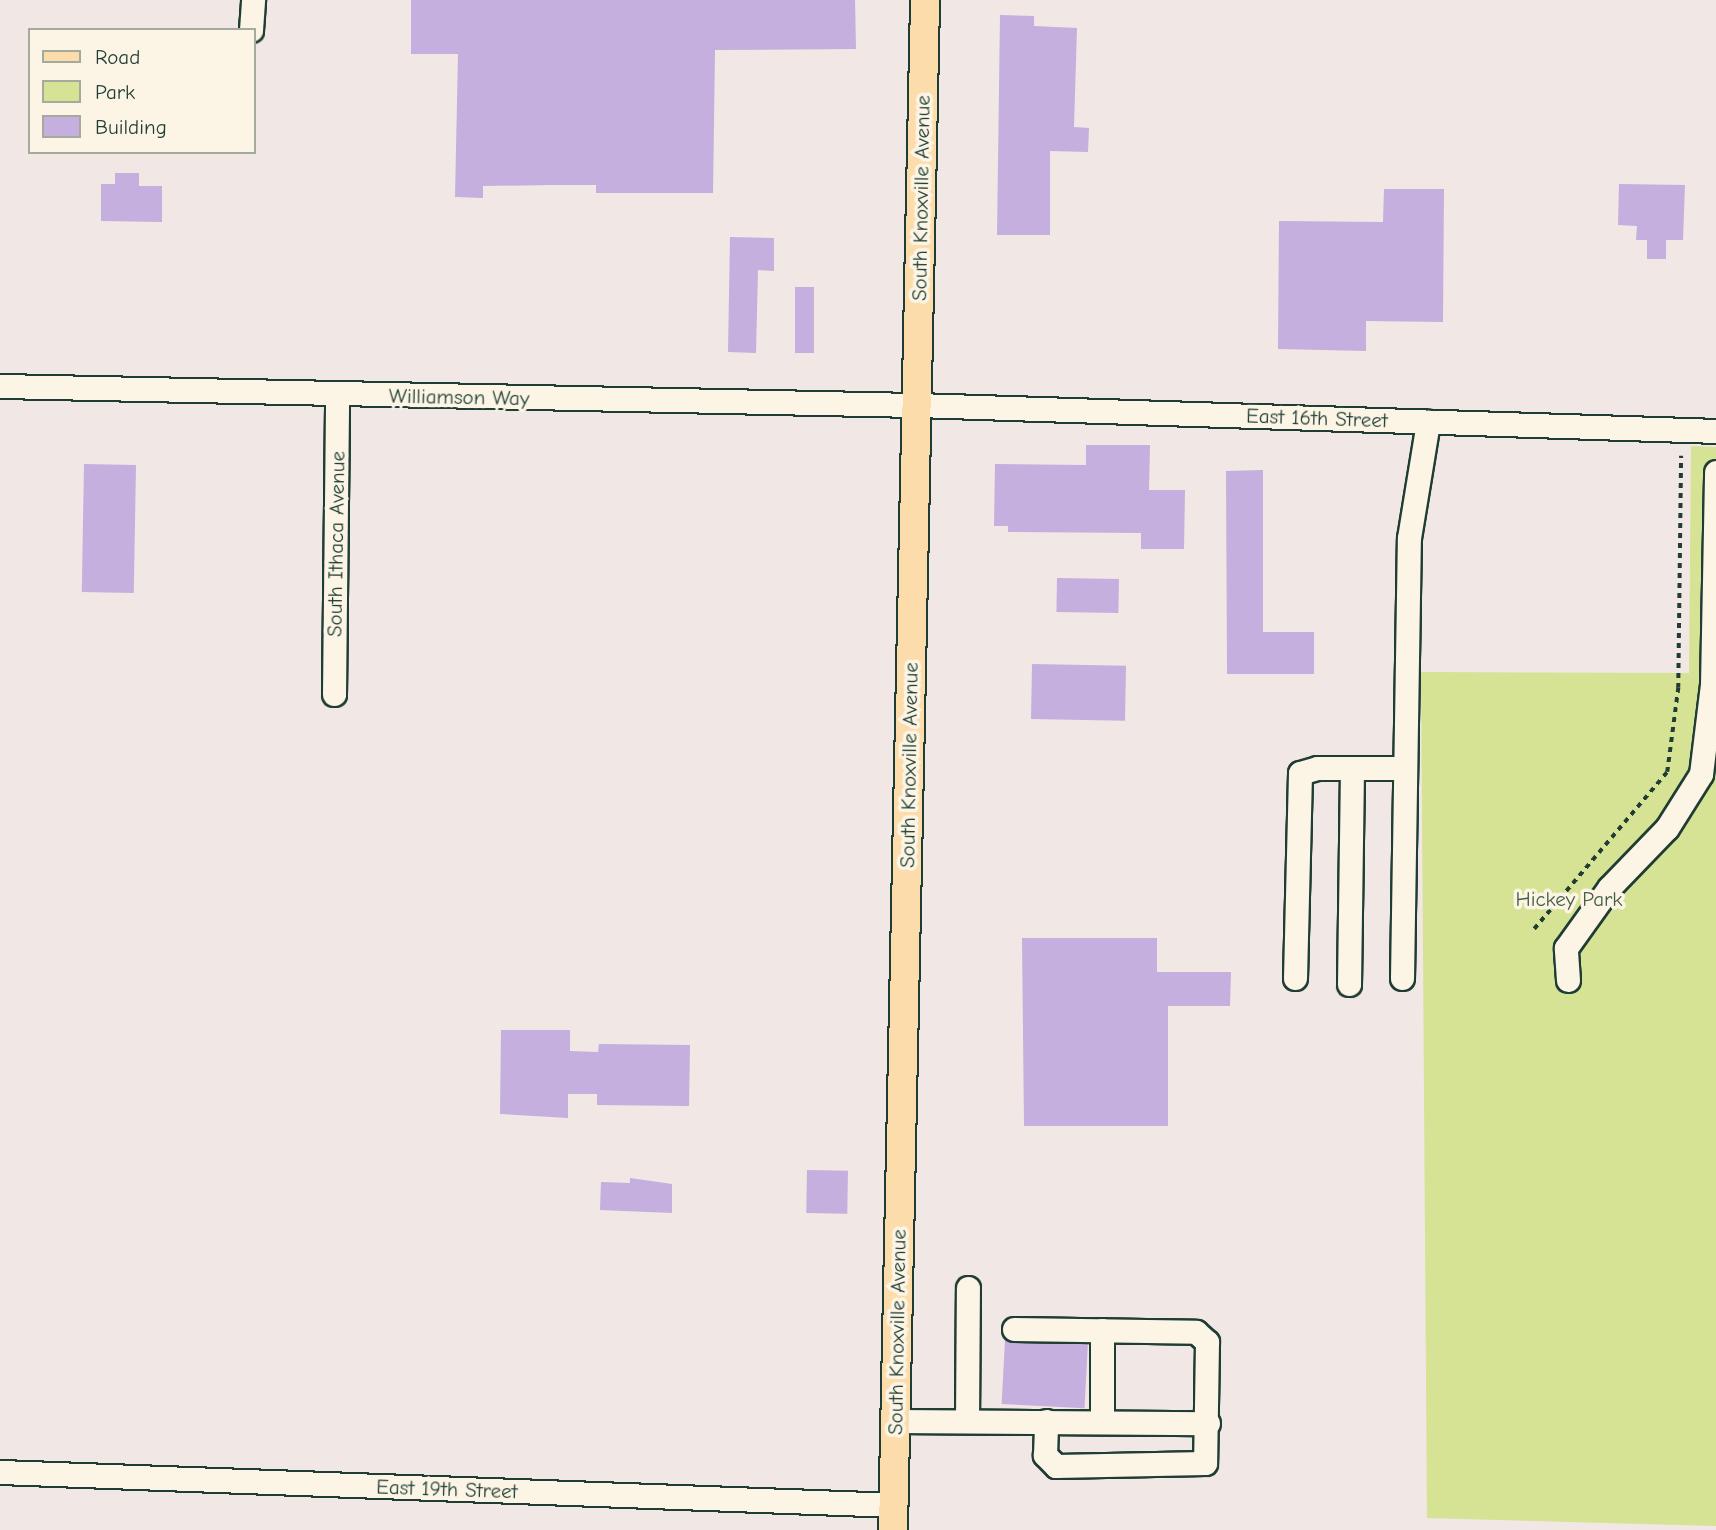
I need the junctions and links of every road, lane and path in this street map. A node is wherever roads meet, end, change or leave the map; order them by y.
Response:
1 (253, 0) edge
2 (925, 0) edge
3 (251, 28) edge
4 (0, 386) edge
5 (337, 395) junction
6 (917, 405) junction
7 (1428, 422) junction
8 (1716, 431) edge
9 (1681, 456) dead end
10 (1716, 472) edge
11 (1716, 486) edge
12 (1715, 540) edge
13 (334, 694) dead end
14 (1404, 768) junction
15 (1352, 772) junction
16 (1534, 929) dead end
17 (1295, 978) dead end
18 (1402, 978) dead end
19 (1568, 980) dead end
20 (1349, 984) dead end
21 (968, 1288) dead end
22 (1014, 1329) dead end
23 (1102, 1330) junction
24 (895, 1421) junction
25 (967, 1421) junction
26 (1046, 1421) junction
27 (1102, 1422) junction
28 (1208, 1423) junction
29 (0, 1472) edge
30 (893, 1518) edge

1 - 3 street
2 - 6 main road, South Knoxville Avenue
4 - 5 street, Williamson Way
5 - 6 street, Williamson Way
5 - 13 street, South Ithaca Avenue
6 - 7 street, East 16th Street
6 - 24 main road, South Knoxville Avenue
7 - 8 street, East 16th Street
7 - 14 street
9 - 16 path
10 - 11 street
11 - 12 street
12 - 19 street
14 - 15 street
14 - 18 street
15 - 17 street
15 - 20 street
21 - 25 street
22 - 23 street
23 - 27 street
23 - 28 street
24 - 25 street
24 - 30 main road, South Knoxville Avenue
25 - 26 street
26 - 27 street
26 - 28 street
27 - 28 street
29 - 30 street, East 19th Street

